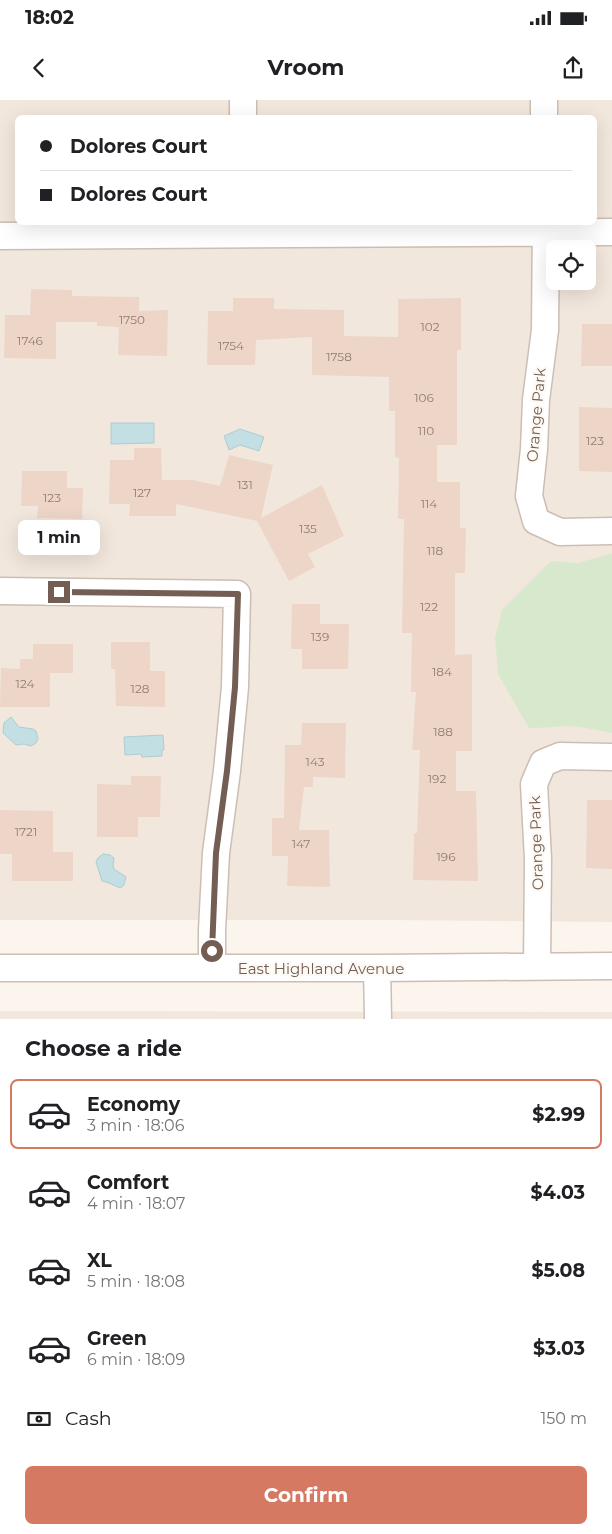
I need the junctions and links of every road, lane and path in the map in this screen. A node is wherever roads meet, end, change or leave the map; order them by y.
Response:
1 (243, 100) edge
2 (544, 100) edge
3 (243, 115) edge
4 (544, 115) edge
5 (546, 227) edge
6 (243, 228) edge
7 (612, 232) edge
8 (0, 236) edge
9 (612, 532) edge
10 (0, 591) edge
11 (612, 757) edge
12 (537, 966) junction
13 (612, 966) edge
14 (0, 968) edge
15 (212, 968) junction
16 (377, 968) junction
17 (378, 1019) edge

1 - 3 street
2 - 4 street
5 - 6 street
5 - 7 street
5 - 9 street, Orange Park
6 - 8 street
10 - 15 street
11 - 12 street, Orange Park
12 - 13 street, East Highland Avenue
12 - 16 street, East Highland Avenue
14 - 15 street, East Highland Avenue
15 - 16 street, East Highland Avenue
16 - 17 street

